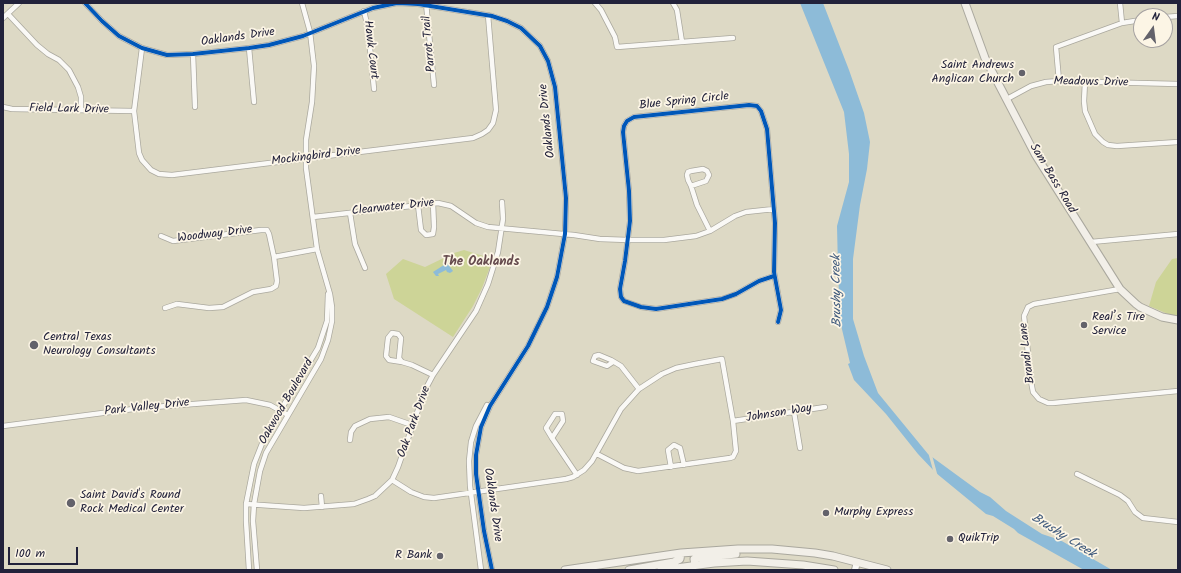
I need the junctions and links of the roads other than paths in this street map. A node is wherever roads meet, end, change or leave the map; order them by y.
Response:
1 (19, 3) edge
2 (85, 3) edge
3 (302, 3) edge
4 (595, 3) edge
5 (673, 3) edge
6 (965, 3) edge
7 (1120, 3) edge
8 (426, 4) edge
9 (364, 11) junction
10 (8, 14) junction
11 (488, 15) junction
12 (3, 18) edge
13 (1133, 21) edge
14 (1122, 23) junction
15 (310, 32) junction
16 (733, 38) dead end
17 (682, 42) junction
18 (142, 48) junction
19 (249, 48) junction
20 (193, 54) junction
21 (1059, 81) junction
22 (1085, 82) junction
23 (1178, 84) edge
24 (434, 85) dead end
25 (374, 89) dead end
26 (1007, 99) junction
27 (254, 102) dead end
28 (3, 107) edge
29 (195, 108) dead end
30 (80, 110) junction
31 (134, 111) junction
32 (1178, 142) edge
33 (306, 158) junction
34 (691, 186) junction
35 (502, 202) dead end
36 (433, 203) junction
37 (418, 205) junction
38 (774, 209) junction
39 (350, 213) junction
40 (313, 217) junction
41 (502, 228) junction
42 (710, 231) junction
43 (565, 234) junction
44 (1178, 234) edge
45 (161, 236) dead end
46 (628, 240) junction
47 (1091, 242) junction
48 (317, 249) junction
49 (274, 257) junction
50 (365, 268) dead end
51 (774, 276) junction
52 (327, 282) junction
53 (1120, 289) junction
54 (165, 308) dead end
55 (1178, 320) edge
56 (778, 322) dead end
57 (402, 362) junction
58 (614, 362) dead end
59 (433, 375) junction
60 (503, 384) junction
61 (639, 389) junction
62 (1178, 390) edge
63 (825, 407) dead end
64 (280, 410) junction
65 (794, 412) junction
66 (288, 414) junction
67 (733, 421) junction
68 (412, 425) junction
69 (3, 426) edge
70 (552, 438) junction
71 (350, 440) dead end
72 (800, 448) dead end
73 (596, 454) junction
74 (684, 465) junction
75 (671, 467) junction
76 (1077, 474) dead end
77 (577, 475) junction
78 (392, 480) junction
79 (478, 491) junction
80 (471, 492) junction
81 (321, 496) dead end
82 (246, 504) junction
83 (254, 504) junction
84 (322, 507) junction
85 (1178, 522) edge
86 (759, 549) junction
87 (681, 553) junction
88 (695, 565) junction
89 (861, 565) edge
90 (249, 570) edge
91 (258, 570) edge
92 (481, 570) edge
93 (492, 570) edge
94 (566, 570) edge
95 (629, 570) edge
96 (661, 570) edge
97 (834, 570) edge
98 (855, 570) edge
99 (887, 570) edge

1 - 10 street
2 - 18 street, Oaklands Drive
3 - 15 street, Oakwood Boulevard
4 - 17 street
5 - 17 street
6 - 26 main road, Sam Bass Road
7 - 14 street
8 - 9 street, Oaklands Drive
8 - 11 street, Oaklands Drive
8 - 24 street, Parrot Trail
9 - 15 street, Oaklands Drive
9 - 25 street, Hawk Court
10 - 12 street
10 - 30 street
11 - 33 street, Mockingbird Drive
11 - 43 street, Oaklands Drive
13 - 14 street
14 - 21 street
15 - 19 street, Oaklands Drive
15 - 33 street, Oakwood Boulevard
16 - 17 street
18 - 20 street, Oaklands Drive
18 - 31 street, Mockingbird Drive
19 - 20 street, Oaklands Drive
19 - 27 street
20 - 29 street
21 - 22 street, Meadows Drive
21 - 26 street, Meadows Drive
22 - 23 street, Meadows Drive
22 - 32 street
26 - 47 main road, Sam Bass Road
28 - 30 street, Field Lark Drive
30 - 31 street, Field Lark Drive
31 - 33 street, Mockingbird Drive
33 - 40 street, Oakwood Boulevard
34 - 34 street
34 - 42 street
35 - 41 street, Oak Park Drive
36 - 37 street, Clearwater Drive
36 - 37 street
36 - 41 street, Clearwater Drive
37 - 39 street, Clearwater Drive
38 - 42 street, Clearwater Drive
38 - 46 street, Blue Spring Circle
38 - 51 street, Blue Spring Circle
39 - 40 street, Clearwater Drive
39 - 50 street
40 - 48 street, Oakwood Boulevard
41 - 43 street, Clearwater Drive
41 - 59 street, Oak Park Drive
42 - 46 street, Clearwater Drive
43 - 46 street, Clearwater Drive
43 - 60 street, Oaklands Drive
44 - 47 street
45 - 49 street, Woodway Drive
46 - 51 street, Blue Spring Circle
47 - 53 main road, Sam Bass Road
48 - 49 street
48 - 52 street, Oakwood Boulevard
49 - 54 street, Woodway Drive
51 - 56 street
52 - 64 street, Oakwood Boulevard
52 - 66 street, Oakwood Boulevard
53 - 55 main road, Sam Bass Road
53 - 62 street, Brandi Lane
57 - 57 street
57 - 59 street
58 - 61 street
59 - 68 street, Oak Park Drive
60 - 79 street, Oaklands Drive
60 - 80 street, Oaklands Drive
61 - 67 street
61 - 73 street
63 - 65 street, Johnson Way
64 - 66 street, Park Valley Drive
64 - 69 street, Park Valley Drive
64 - 82 street, Oakwood Boulevard
65 - 67 street, Johnson Way
65 - 72 street
66 - 83 street, Oakwood Boulevard
67 - 74 street
68 - 71 street
68 - 78 street, Oak Park Drive
70 - 70 street
70 - 77 street
73 - 75 street
73 - 77 street
74 - 75 street
74 - 75 street
76 - 85 street
77 - 79 street
78 - 80 street
78 - 84 street, Oak Park Drive
79 - 80 street
79 - 93 street, Oaklands Drive
80 - 92 street, Oaklands Drive
81 - 84 street
82 - 83 street, Oak Park Drive
82 - 90 street, Oakwood Boulevard
83 - 84 street, Oak Park Drive
83 - 91 street, Oakwood Boulevard
86 - 87 main road
86 - 88 main road
86 - 89 main road
87 - 94 main road
87 - 95 main road
88 - 96 main road
88 - 97 main road
89 - 98 street
89 - 99 main road

